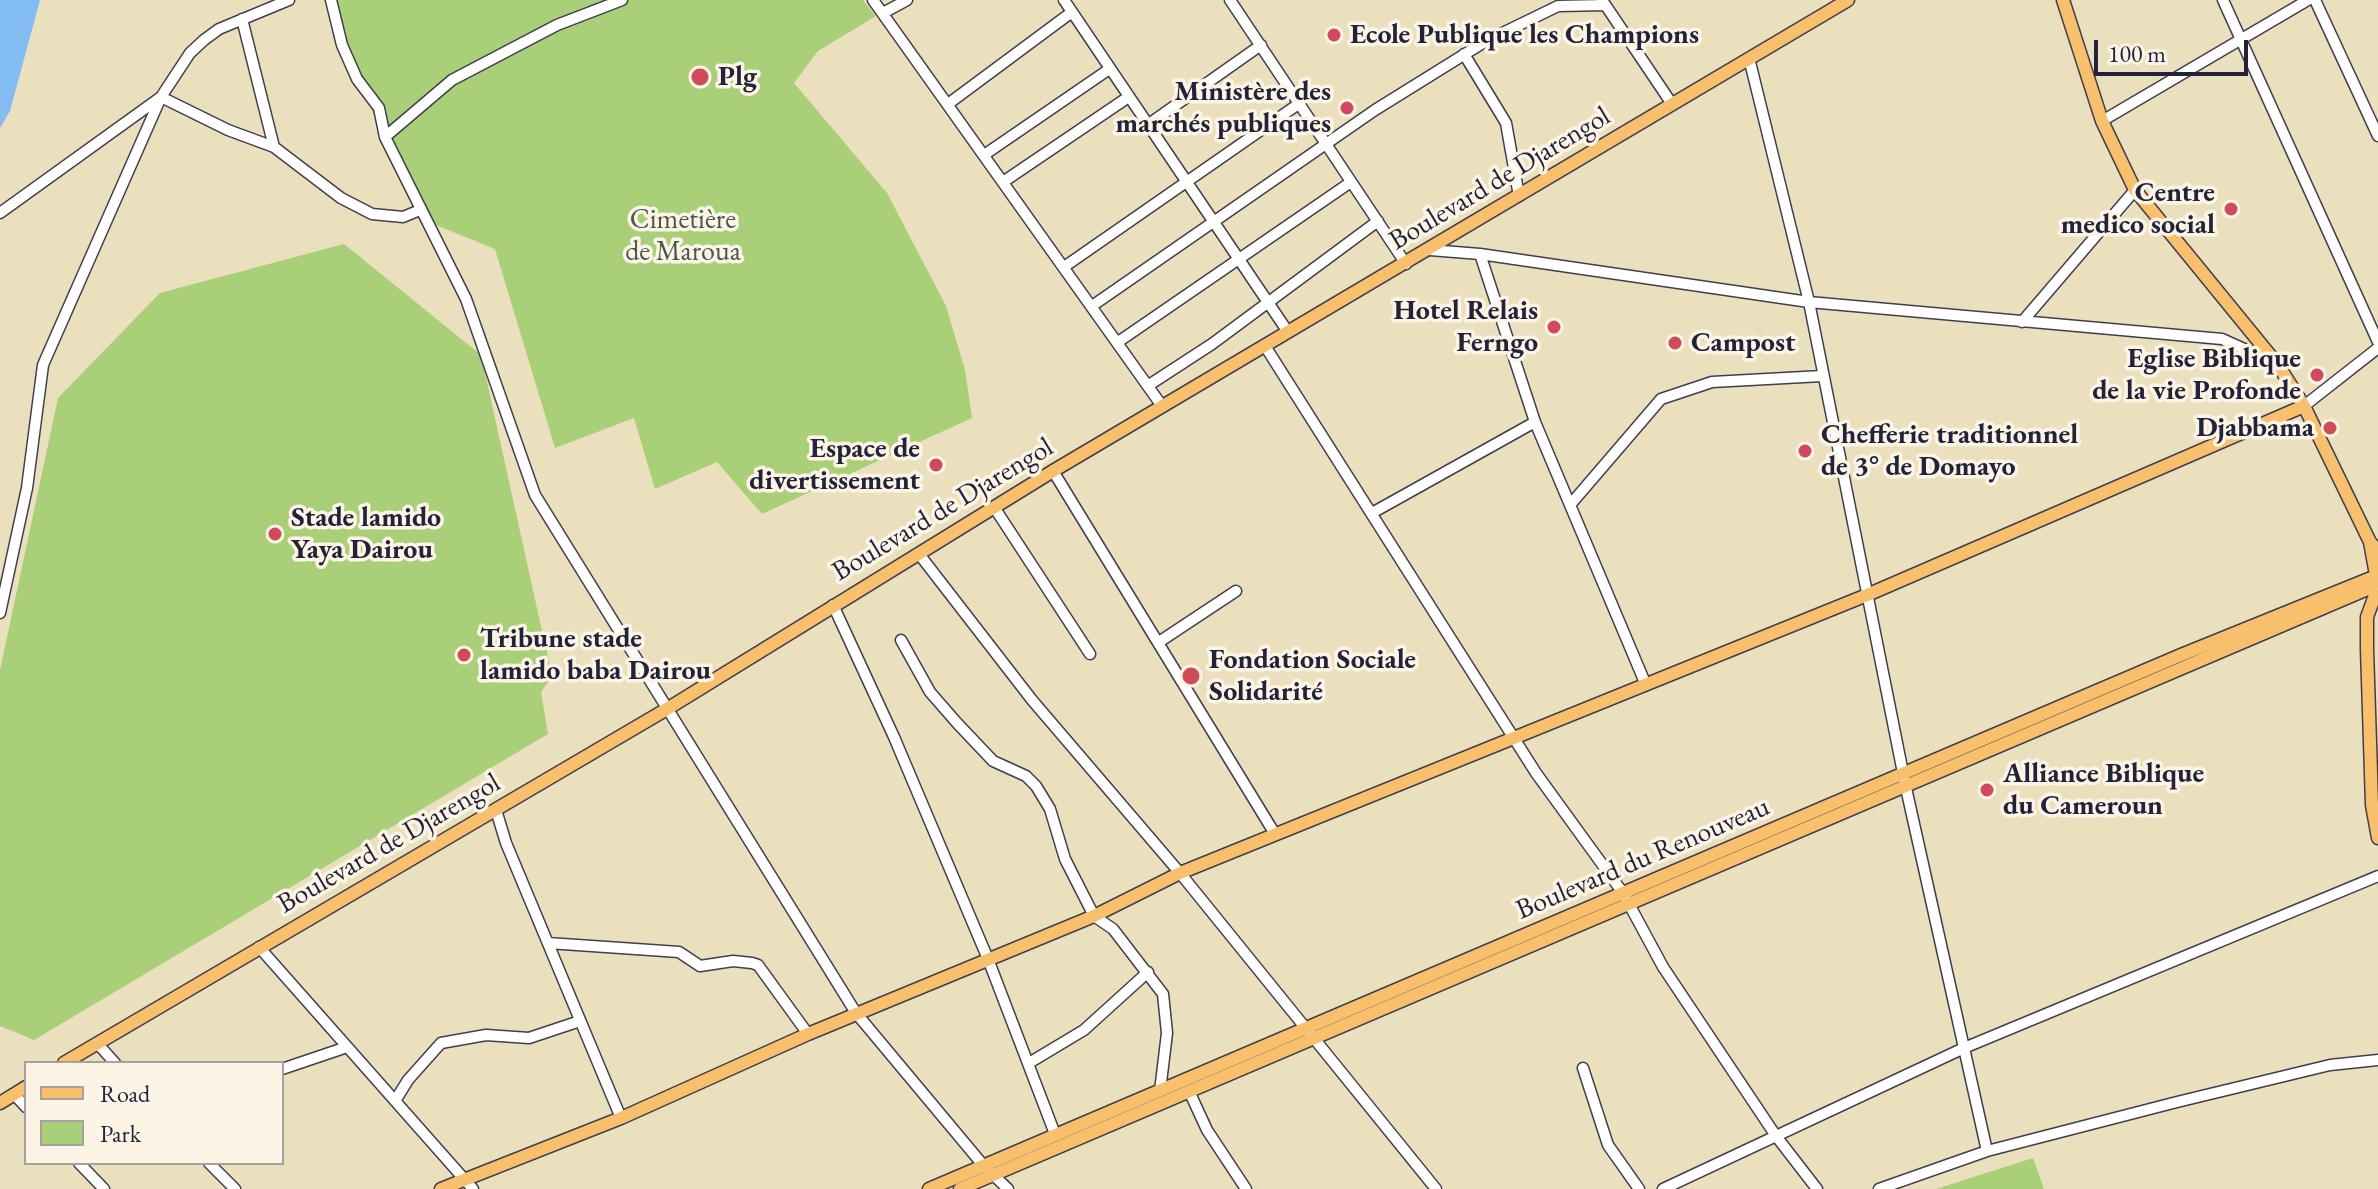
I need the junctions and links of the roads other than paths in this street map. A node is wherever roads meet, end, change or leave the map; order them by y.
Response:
1 (289, 0) edge
2 (331, 0) edge
3 (622, 0) edge
4 (873, 0) edge
5 (907, 0) edge
6 (1064, 0) edge
7 (1230, 0) edge
8 (1848, 0) edge
9 (2063, 0) edge
10 (2223, 0) edge
11 (2308, 0) edge
12 (2315, 0) edge
13 (1604, 2) edge
14 (1072, 12) junction
15 (883, 13) junction
16 (242, 19) junction
17 (2242, 39) junction
18 (1261, 45) junction
19 (1464, 54) junction
20 (1749, 58) junction
21 (1108, 70) junction
22 (161, 97) junction
23 (1127, 98) junction
24 (1300, 103) junction
25 (948, 104) junction
26 (1672, 104) junction
27 (2102, 121) junction
28 (1146, 126) junction
29 (2378, 136) edge
30 (385, 137) junction
31 (1327, 144) junction
32 (274, 147) junction
33 (984, 155) junction
34 (1003, 182) junction
35 (1351, 182) junction
36 (1188, 183) junction
37 (2135, 190) junction
38 (1519, 196) junction
39 (420, 210) junction
40 (0, 213) edge
41 (1378, 221) junction
42 (1215, 222) junction
43 (1430, 250) junction
44 (1480, 254) junction
45 (1240, 259) junction
46 (1406, 264) junction
47 (1064, 267) junction
48 (1268, 300) junction
49 (1809, 302) junction
50 (1092, 306) junction
51 (2022, 322) junction
52 (1288, 332) junction
53 (1118, 342) junction
54 (2378, 342) edge
55 (1265, 346) junction
56 (2378, 348) edge
57 (2278, 365) junction
58 (1822, 376) junction
59 (1149, 385) junction
60 (1162, 406) junction
61 (2304, 406) junction
62 (1535, 422) junction
63 (1053, 471) junction
64 (1570, 505) junction
65 (994, 507) junction
66 (1372, 513) junction
67 (2374, 546) edge
68 (919, 554) junction
69 (2377, 580) edge
70 (1236, 591) dead end
71 (1867, 595) junction
72 (2378, 604) edge
73 (833, 605) junction
74 (0, 613) edge
75 (2367, 617) junction
76 (901, 640) dead end
77 (1159, 642) junction
78 (1090, 654) dead end
79 (1646, 685) junction
80 (667, 709) junction
81 (1515, 739) junction
82 (1904, 782) junction
83 (496, 810) junction
84 (1275, 834) junction
85 (2378, 838) edge
86 (1180, 873) junction
87 (2378, 876) edge
88 (1627, 898) junction
89 (1094, 916) junction
90 (548, 943) junction
91 (259, 947) junction
92 (988, 959) junction
93 (1148, 972) junction
94 (856, 1013) junction
95 (580, 1021) junction
96 (808, 1034) junction
97 (1309, 1034) junction
98 (97, 1043) junction
99 (347, 1047) junction
100 (1964, 1048) junction
101 (2378, 1060) edge
102 (67, 1061) edge
103 (113, 1061) edge
104 (1029, 1063) junction
105 (284, 1068) edge
106 (1583, 1068) dead end
107 (24, 1088) edge
108 (1160, 1091) junction
109 (1189, 1091) junction
110 (14, 1094) junction
111 (395, 1101) junction
112 (0, 1103) edge
113 (24, 1105) edge
114 (621, 1118) junction
115 (1055, 1134) junction
116 (1776, 1136) junction
117 (1987, 1151) junction
118 (81, 1165) edge
119 (211, 1165) edge
120 (988, 1170) junction
121 (469, 1184) edge
122 (104, 1189) edge
123 (235, 1189) edge
124 (441, 1189) edge
125 (929, 1189) edge
126 (960, 1189) edge
127 (1008, 1189) edge
128 (1246, 1189) edge
129 (1436, 1189) edge
130 (1639, 1189) edge
131 (1663, 1189) edge
132 (1817, 1189) edge
133 (1879, 1189) edge

1 - 16 street
2 - 30 street
3 - 30 street
4 - 15 street
5 - 15 street
6 - 14 street
7 - 18 street
8 - 20 main road, Boulevard de Djarengol
9 - 27 main road
10 - 17 street
11 - 17 street
12 - 29 street
13 - 19 street
13 - 26 street
14 - 21 street
14 - 25 street
15 - 25 street
16 - 22 street
16 - 32 street
17 - 27 street
17 - 54 street
18 - 24 street
18 - 28 street
19 - 31 street
19 - 38 street
20 - 26 main road, Boulevard de Djarengol
20 - 49 street
21 - 23 street
21 - 33 street
22 - 32 street
22 - 40 street
22 - 74 street
23 - 28 street
23 - 34 street
24 - 31 street
24 - 36 street
25 - 33 street
26 - 38 main road, Boulevard de Djarengol
27 - 37 main road
28 - 36 street
30 - 39 street
31 - 35 street
31 - 42 street
32 - 39 street
33 - 34 street
34 - 47 street
35 - 41 street
35 - 45 street
36 - 42 street
36 - 47 street
37 - 51 street
37 - 57 main road
38 - 43 main road, Boulevard de Djarengol
39 - 80 street
41 - 46 street
41 - 48 street
42 - 45 street
42 - 50 street
43 - 44 street
43 - 46 main road, Boulevard de Djarengol
44 - 49 street
44 - 62 street
45 - 48 street
45 - 53 street
46 - 52 main road, Boulevard de Djarengol
47 - 50 street
48 - 52 street
48 - 59 street
49 - 51 street
49 - 58 street
50 - 53 street
51 - 57 street
52 - 55 main road, Boulevard de Djarengol
53 - 59 street
55 - 60 main road, Boulevard de Djarengol
55 - 66 street
56 - 61 street
57 - 61 main road
58 - 64 street
58 - 71 street
59 - 60 street
60 - 63 main road, Boulevard de Djarengol
61 - 67 main road
61 - 71 main road
62 - 64 street
62 - 66 street
63 - 65 main road, Boulevard de Djarengol
63 - 77 street
64 - 79 street
65 - 68 main road, Boulevard de Djarengol
65 - 78 street
66 - 81 street
67 - 69 main road
68 - 73 main road, Boulevard de Djarengol
68 - 86 street
69 - 75 main road
69 - 82 main road, Boulevard du Renouveau
70 - 77 street
71 - 79 main road
71 - 82 street
72 - 75 main road
73 - 80 main road, Boulevard de Djarengol
73 - 92 street
75 - 85 main road
76 - 89 street
77 - 84 street
79 - 81 main road
80 - 83 main road, Boulevard de Djarengol
80 - 94 street
81 - 84 main road
81 - 88 street
82 - 88 main road, Boulevard du Renouveau
82 - 100 street
83 - 90 street
83 - 91 main road, Boulevard de Djarengol
84 - 86 main road
86 - 89 main road
86 - 97 street
87 - 100 street
88 - 97 main road, Boulevard du Renouveau
88 - 116 street
89 - 92 main road
89 - 93 street
90 - 95 street
90 - 96 street
91 - 98 main road, Boulevard de Djarengol
91 - 99 street
92 - 94 main road
92 - 104 street
93 - 104 street
93 - 108 street
94 - 96 main road
94 - 120 street
95 - 111 street
95 - 114 street
96 - 114 main road
97 - 108 main road, Boulevard du Renouveau
97 - 109 main road, Boulevard du Renouveau
97 - 129 street
98 - 102 main road, Boulevard de Djarengol
98 - 103 street
99 - 105 street
99 - 111 street
100 - 116 street
100 - 117 street
101 - 117 street
104 - 115 street
106 - 130 street
107 - 110 main road
108 - 115 main road, Boulevard du Renouveau
109 - 120 main road, Boulevard du Renouveau
109 - 128 street
110 - 112 main road
110 - 113 street
111 - 121 street
114 - 121 main road
115 - 120 main road, Boulevard du Renouveau
116 - 131 street
116 - 132 street
117 - 133 street
118 - 122 street
119 - 123 street
120 - 125 main road, Boulevard du Renouveau
120 - 126 main road, Boulevard du Renouveau
120 - 127 street
121 - 124 main road

